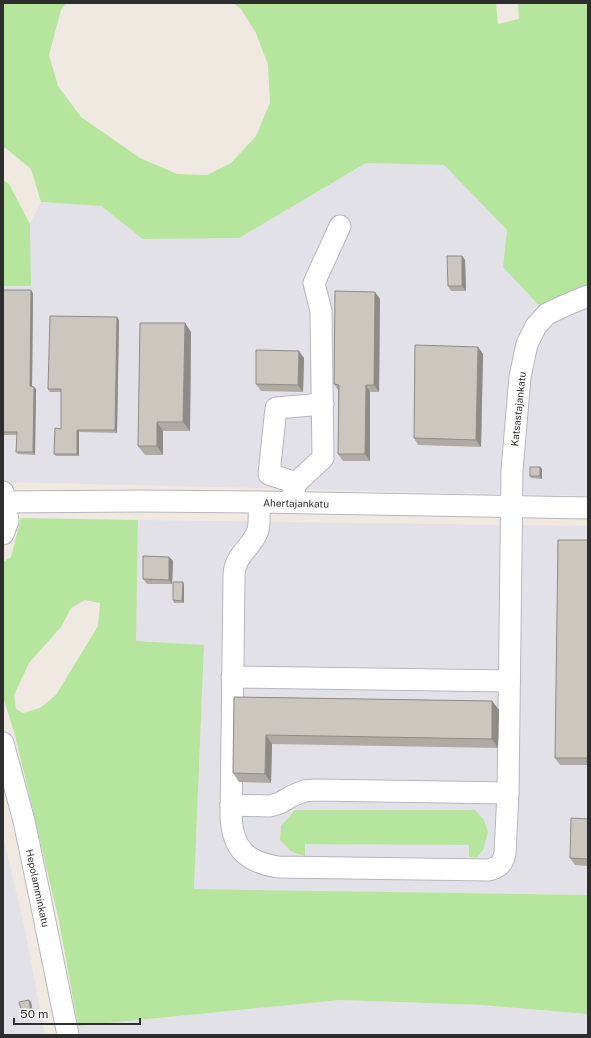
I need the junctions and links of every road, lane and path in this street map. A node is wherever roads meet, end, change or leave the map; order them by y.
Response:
1 (340, 226) dead end
2 (588, 296) edge
3 (322, 404) junction
4 (293, 493) junction
5 (4, 499) edge
6 (259, 502) junction
7 (512, 507) junction
8 (588, 508) edge
9 (3, 534) edge
10 (232, 677) junction
11 (510, 681) junction
12 (3, 743) edge
13 (508, 793) junction
14 (231, 805) junction
15 (68, 1035) edge

1 - 3 street
2 - 7 street, Katsastajankatu
3 - 4 street
3 - 4 street
4 - 6 street, Ahertajankatu
4 - 7 street, Ahertajankatu
5 - 6 street, Ahertajankatu
5 - 9 street
6 - 10 street
7 - 8 street, Ahertajankatu
7 - 11 street, Katsastajankatu
10 - 11 street
10 - 14 street
11 - 13 street, Katsastajankatu
12 - 15 street, Hepolamminkatu
13 - 14 street
13 - 14 street, Katsastajankatu

